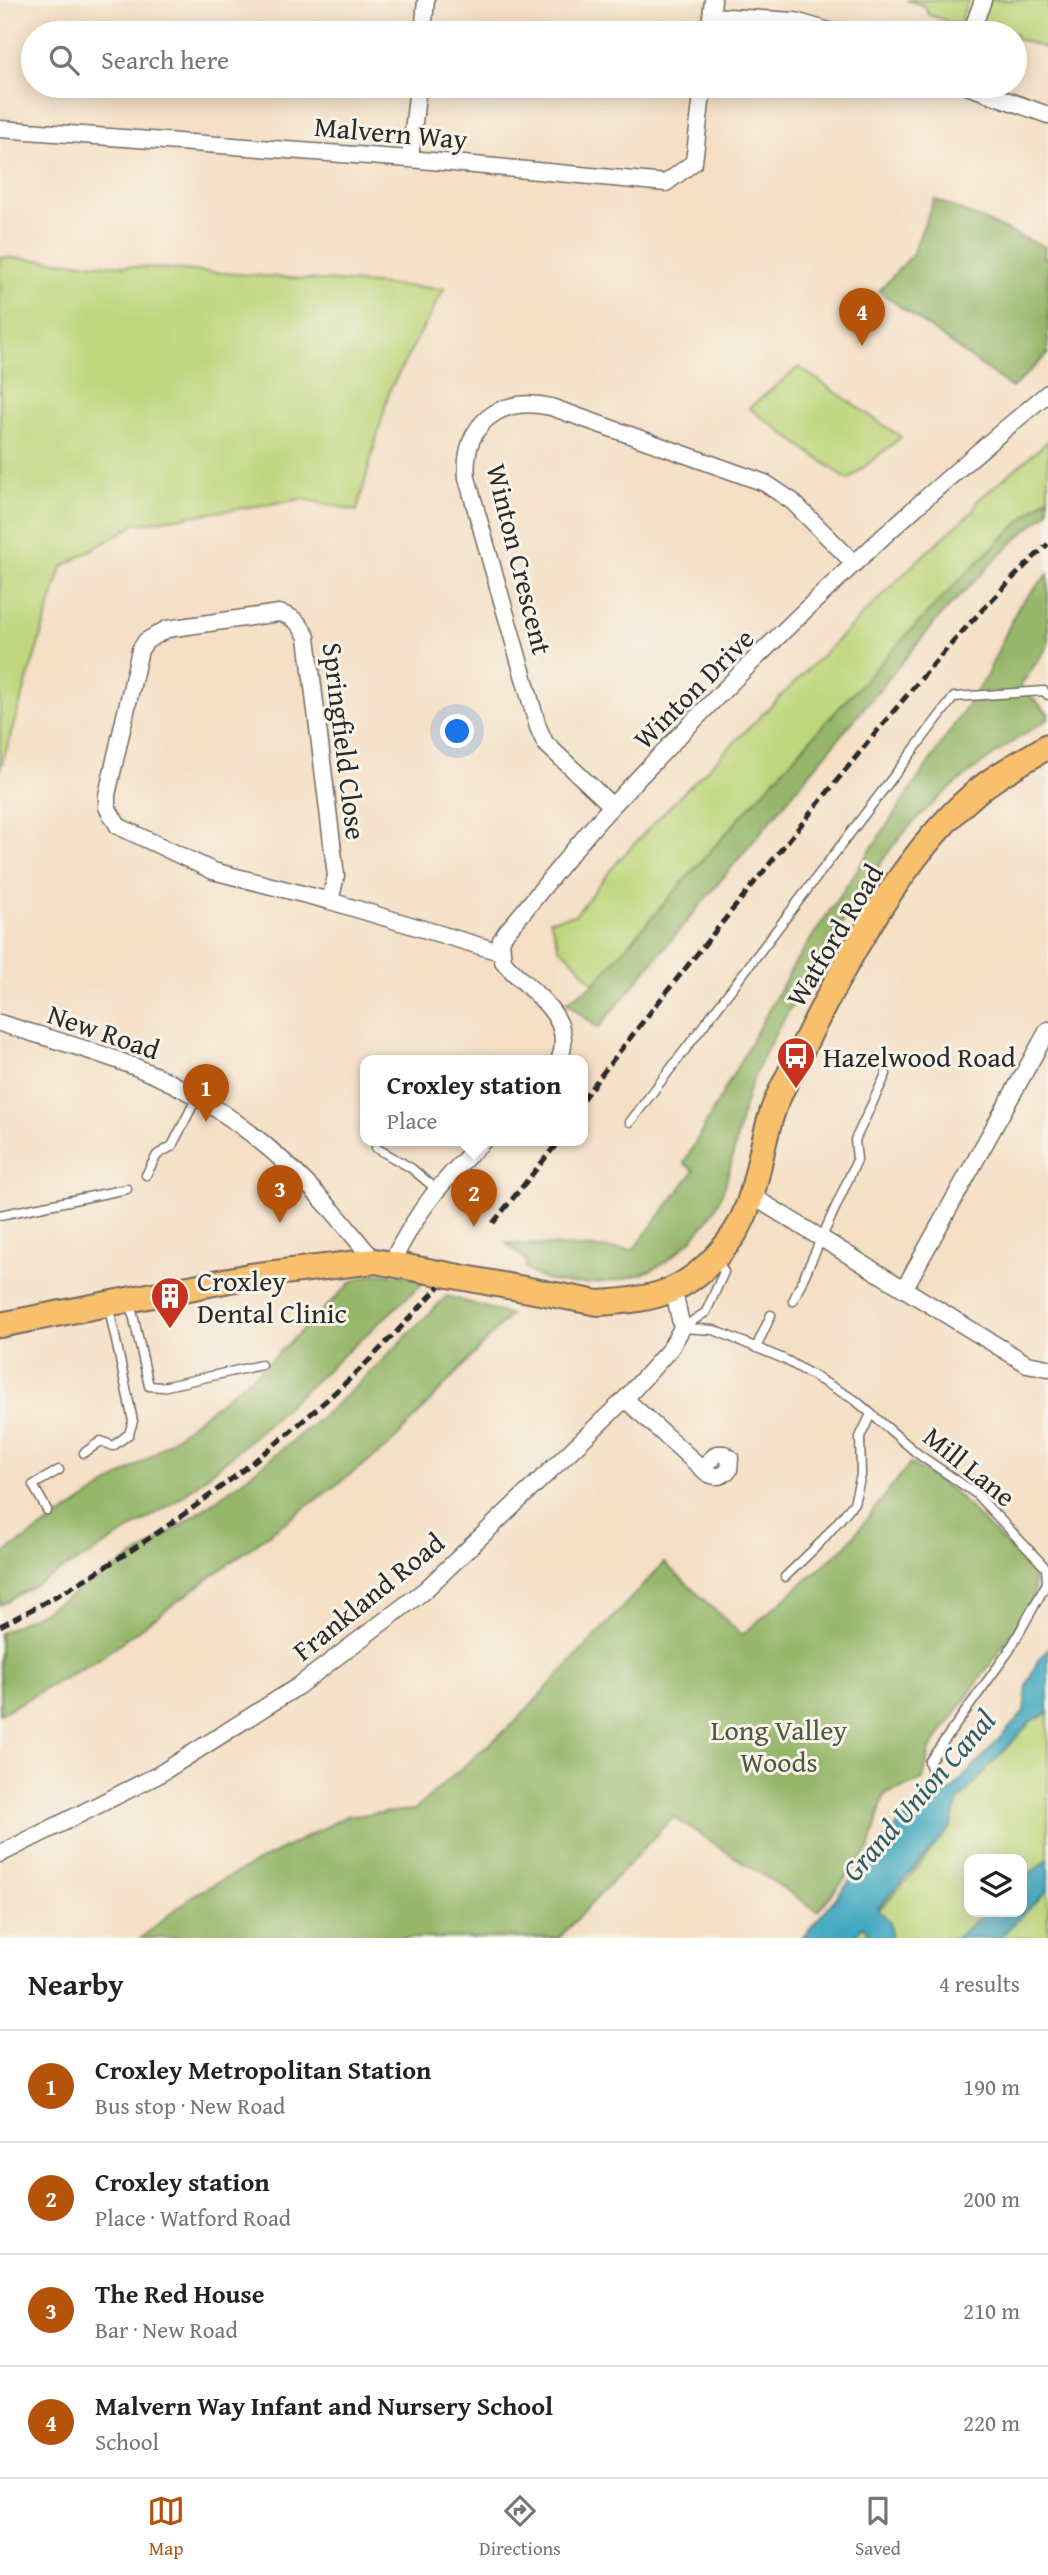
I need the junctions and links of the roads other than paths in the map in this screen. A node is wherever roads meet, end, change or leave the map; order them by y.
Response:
1 (426, 0) edge
2 (982, 0) edge
3 (712, 8) edge
4 (424, 21) edge
5 (794, 21) edge
6 (975, 21) edge
7 (417, 98) edge
8 (702, 98) edge
9 (1001, 98) edge
10 (1048, 115) edge
11 (0, 129) edge
12 (410, 159) junction
13 (1048, 393) edge
14 (853, 562) junction
15 (1048, 695) edge
16 (1048, 746) edge
17 (612, 806) junction
18 (330, 901) junction
19 (500, 952) junction
20 (0, 1023) edge
21 (1048, 1030) edge
22 (560, 1055) edge
23 (886, 1074) dead end
24 (197, 1097) junction
25 (630, 1122) dead end
26 (478, 1146) edge
27 (376, 1147) dead end
28 (146, 1175) dead end
29 (127, 1189) dead end
30 (436, 1189) junction
31 (752, 1196) junction
32 (0, 1215) edge
33 (821, 1238) junction
34 (715, 1255) junction
35 (383, 1261) junction
36 (904, 1289) junction
37 (674, 1292) junction
38 (118, 1300) junction
39 (793, 1301) dead end
40 (771, 1315) dead end
41 (0, 1325) edge
42 (682, 1328) junction
43 (756, 1348) junction
44 (261, 1365) dead end
45 (1048, 1368) edge
46 (625, 1399) junction
47 (872, 1415) junction
48 (85, 1453) dead end
49 (701, 1468) dead end
50 (59, 1470) dead end
51 (47, 1510) dead end
52 (785, 1577) dead end
53 (932, 1771) dead end
54 (0, 1854) edge

1 - 4 street
2 - 6 street
3 - 5 street
7 - 12 street
8 - 12 street, Malvern Way
9 - 10 street
11 - 12 street, Malvern Way
13 - 14 street, Winton Drive
14 - 17 street, Winton Drive
14 - 17 street, Winton Crescent
15 - 25 lane
16 - 31 main road, Watford Road
17 - 19 street, Winton Drive
18 - 18 street, Springfield Close
18 - 19 street, Springfield Close
19 - 22 street
20 - 24 street, New Road
21 - 36 street
23 - 33 lane
24 - 28 lane
24 - 35 street, New Road
26 - 30 street
27 - 30 lane
29 - 32 lane
30 - 35 street
31 - 33 street
31 - 34 main road, Watford Road
33 - 36 street
33 - 39 lane
34 - 37 main road, Watford Road
34 - 42 lane
35 - 37 main road
35 - 38 main road
36 - 45 street
37 - 42 street
38 - 41 main road
38 - 44 lane
38 - 48 lane
40 - 43 lane
42 - 43 lane, Mill Lane
42 - 46 street, Frankland Road
43 - 47 lane, Mill Lane
46 - 49 street
46 - 54 street, Frankland Road
47 - 52 lane
47 - 53 lane, Mill Lane
50 - 51 lane

